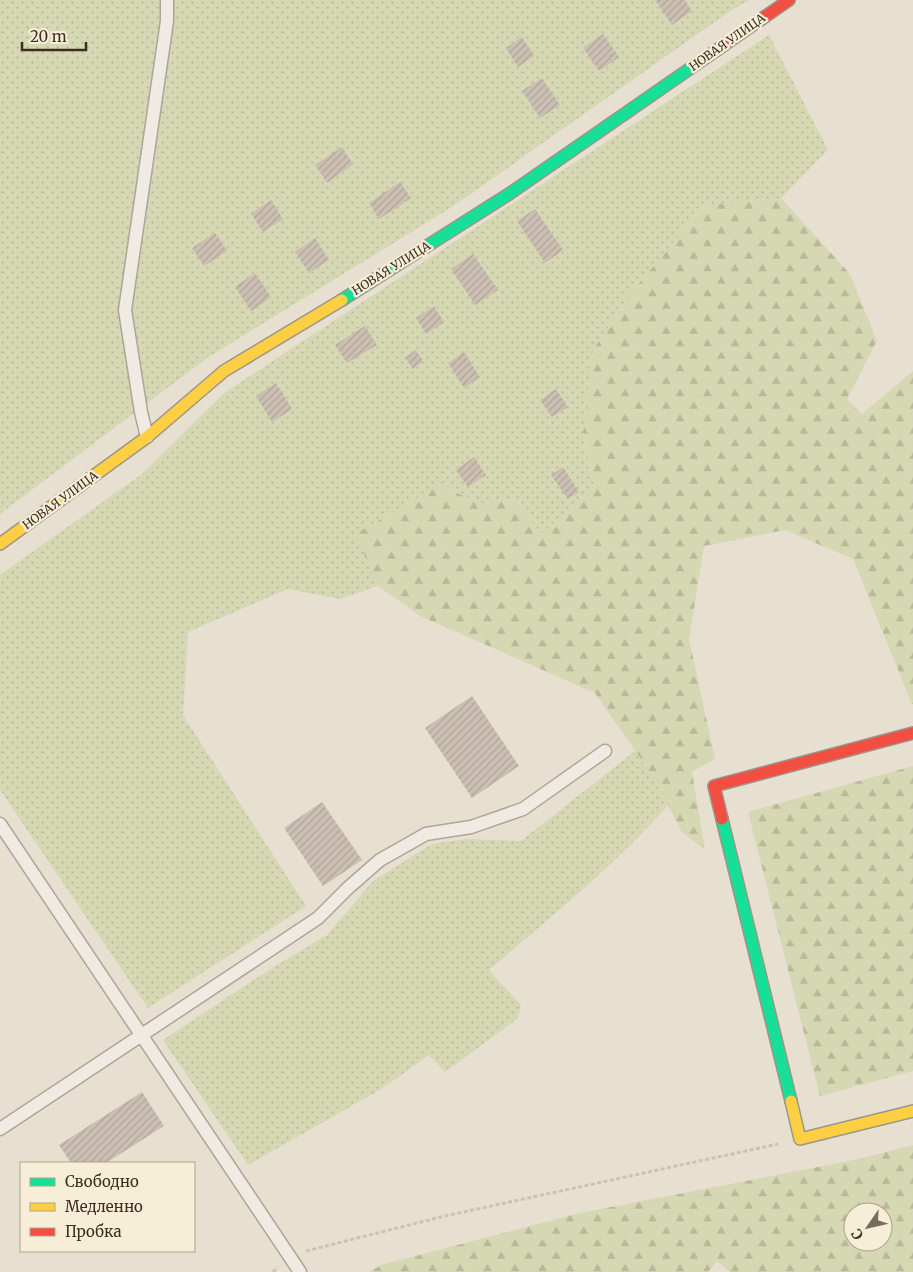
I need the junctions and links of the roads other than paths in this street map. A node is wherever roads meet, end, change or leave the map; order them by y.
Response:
1 (166, 0) edge
2 (789, 0) edge
3 (147, 437) junction
4 (0, 544) edge
5 (913, 733) edge
6 (606, 752) dead end
7 (0, 824) edge
8 (141, 1036) junction
9 (913, 1111) edge
10 (0, 1129) edge
11 (300, 1272) edge

1 - 3 lane
2 - 3 street, НОВАЯ УЛИЦА
3 - 4 street, НОВАЯ УЛИЦА
5 - 9 street
6 - 8 lane
7 - 8 lane
8 - 10 lane
8 - 11 lane

